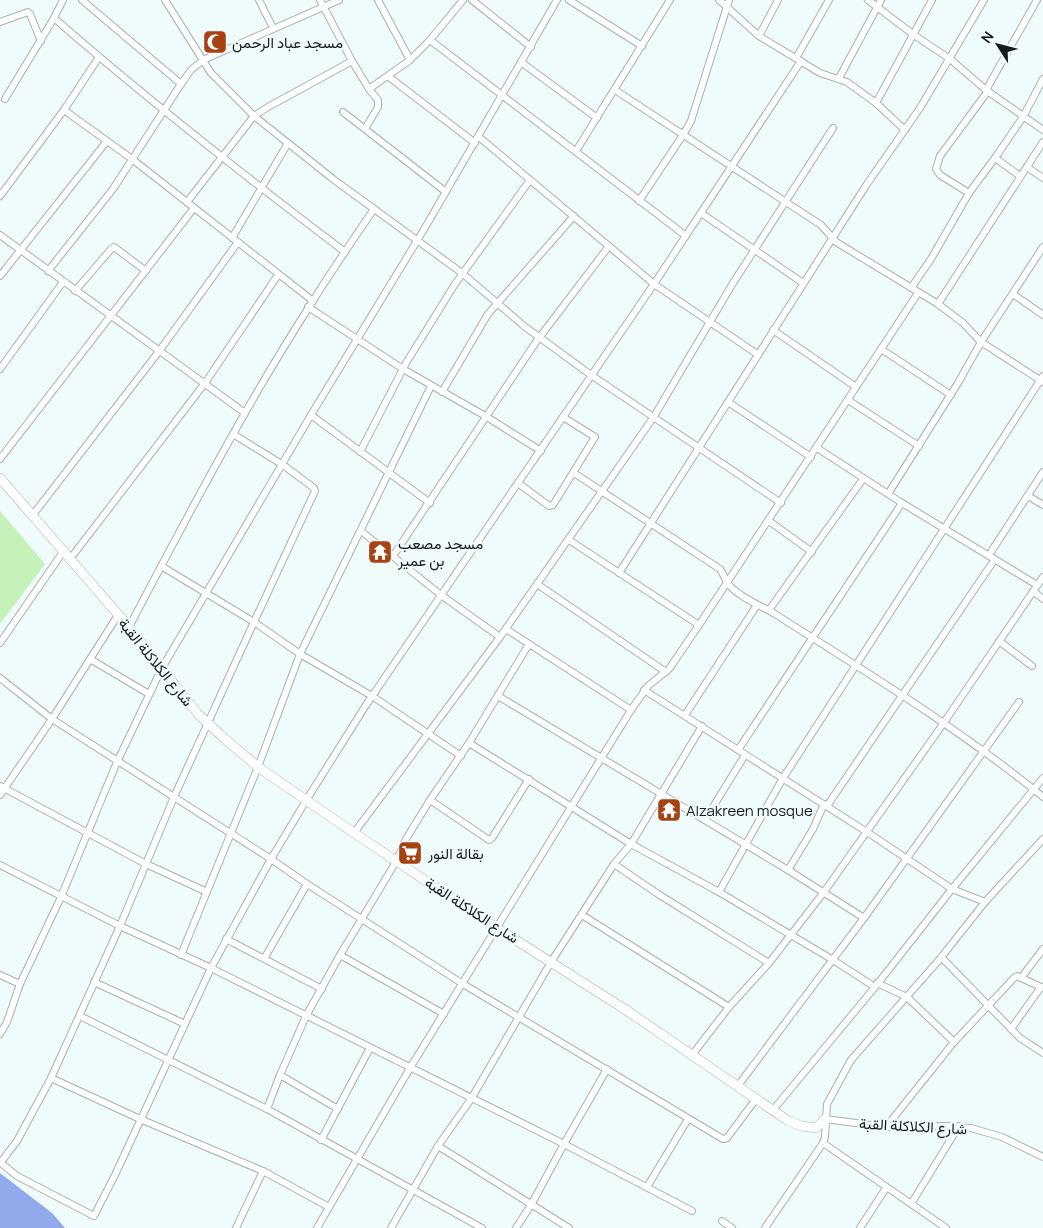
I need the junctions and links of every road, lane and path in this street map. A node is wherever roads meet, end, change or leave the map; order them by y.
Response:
1 (63, 0) edge
2 (82, 0) edge
3 (165, 0) edge
4 (259, 0) edge
5 (320, 0) edge
6 (339, 0) edge
7 (378, 0) edge
8 (462, 0) edge
9 (472, 0) edge
10 (557, 0) edge
11 (569, 0) edge
12 (670, 0) edge
13 (719, 0) edge
14 (729, 0) edge
15 (778, 0) edge
16 (829, 0) edge
17 (868, 0) edge
18 (881, 0) edge
19 (932, 0) edge
20 (984, 0) edge
21 (1037, 0) edge
22 (324, 7) junction
23 (726, 7) junction
24 (877, 7) junction
25 (54, 18) junction
26 (0, 22) edge
27 (273, 28) junction
28 (914, 35) junction
29 (759, 36) junction
30 (430, 40) junction
31 (41, 41) junction
32 (642, 46) junction
33 (531, 47) junction
34 (99, 57) junction
35 (950, 59) junction
36 (203, 60) junction
37 (410, 60) junction
38 (798, 60) junction
39 (352, 61) junction
40 (521, 62) junction
41 (388, 77) junction
42 (839, 78) junction
43 (1043, 79) edge
44 (181, 84) junction
45 (369, 89) junction
46 (615, 90) junction
47 (987, 91) junction
48 (502, 95) junction
49 (5, 99) dead end
50 (876, 103) junction
51 (163, 109) junction
52 (64, 110) junction
53 (343, 112) dead end
54 (254, 116) junction
55 (1023, 116) junction
56 (597, 118) junction
57 (833, 128) dead end
58 (365, 129) junction
59 (905, 130) junction
60 (1043, 130) edge
61 (683, 135) junction
62 (477, 140) junction
63 (107, 141) junction
64 (1043, 142) edge
65 (288, 144) junction
66 (576, 151) junction
67 (222, 158) junction
68 (995, 158) junction
69 (132, 159) junction
70 (732, 167) junction
71 (1027, 167) junction
72 (1020, 176) junction
73 (1043, 178) edge
74 (530, 180) junction
75 (261, 189) junction
76 (446, 192) junction
77 (969, 193) junction
78 (0, 196) edge
79 (640, 201) junction
80 (187, 202) junction
81 (787, 202) junction
82 (194, 208) junction
83 (374, 209) junction
84 (701, 213) junction
85 (574, 216) junction
86 (0, 235) edge
87 (686, 236) junction
88 (832, 238) junction
89 (235, 240) junction
90 (418, 240) junction
91 (609, 246) junction
92 (1043, 247) edge
93 (755, 249) junction
94 (20, 250) junction
95 (345, 252) junction
96 (48, 271) junction
97 (146, 271) junction
98 (462, 273) junction
99 (278, 275) junction
100 (0, 276) edge
101 (63, 282) junction
102 (803, 283) junction
103 (654, 284) junction
104 (911, 288) junction
105 (75, 291) junction
106 (918, 292) junction
107 (1013, 294) junction
108 (313, 301) junction
109 (498, 302) junction
110 (938, 304) junction
111 (308, 308) junction
112 (1043, 315) edge
113 (111, 316) junction
114 (710, 321) junction
115 (773, 330) junction
116 (540, 336) junction
117 (357, 339) junction
118 (981, 342) junction
119 (881, 349) junction
120 (160, 350) junction
121 (757, 354) junction
122 (0, 369) edge
123 (403, 369) junction
124 (591, 375) junction
125 (1042, 380) edge
126 (205, 383) junction
127 (431, 386) junction
128 (856, 387) junction
129 (442, 392) junction
130 (951, 395) junction
131 (848, 400) junction
132 (728, 402) junction
133 (245, 413) junction
134 (311, 416) junction
135 (487, 417) junction
136 (563, 418) junction
137 (653, 418) junction
138 (233, 434) junction
139 (919, 446) junction
140 (698, 448) junction
141 (817, 448) junction
142 (541, 451) junction
143 (360, 452) junction
144 (811, 457) junction
145 (0, 459) edge
146 (283, 465) junction
147 (1043, 472) edge
148 (574, 473) junction
149 (388, 474) junction
150 (0, 478) edge
151 (863, 478) junction
152 (518, 483) junction
153 (602, 492) junction
154 (888, 494) junction
155 (1028, 496) junction
156 (781, 502) junction
157 (430, 503) junction
158 (902, 503) junction
159 (1043, 505) edge
160 (32, 516) junction
161 (769, 521) junction
162 (650, 524) junction
163 (944, 529) junction
164 (360, 531) junction
165 (569, 540) junction
166 (63, 552) junction
167 (812, 552) junction
168 (393, 556) junction
169 (992, 557) junction
170 (70, 560) junction
171 (161, 566) junction
172 (619, 573) junction
173 (1043, 577) edge
174 (728, 583) junction
175 (538, 584) junction
176 (1035, 588) junction
177 (207, 593) junction
178 (441, 596) junction
179 (1043, 598) edge
180 (757, 605) junction
181 (769, 610) junction
182 (118, 615) junction
183 (254, 622) junction
184 (699, 625) junction
185 (129, 627) junction
186 (506, 630) junction
187 (500, 638) junction
188 (812, 638) junction
189 (999, 641) junction
190 (0, 643) edge
191 (529, 644) junction
192 (300, 654) junction
193 (90, 659) junction
194 (855, 665) junction
195 (1032, 666) dead end
196 (162, 668) junction
197 (666, 672) junction
198 (0, 678) edge
199 (644, 690) junction
200 (149, 694) junction
201 (901, 695) junction
202 (372, 696) junction
203 (498, 696) junction
204 (1019, 702) dead end
205 (631, 710) junction
206 (685, 715) junction
207 (52, 719) junction
208 (943, 724) junction
209 (208, 725) junction
210 (702, 726) junction
211 (429, 734) junction
212 (469, 743) junction
213 (738, 750) junction
214 (984, 752) junction
215 (745, 754) junction
216 (461, 756) junction
217 (602, 757) junction
218 (117, 762) junction
219 (258, 766) junction
220 (784, 778) junction
221 (1043, 778) edge
222 (529, 780) junction
223 (2, 787) edge
224 (1034, 790) junction
225 (661, 794) junction
226 (0, 795) edge
227 (174, 797) junction
228 (1043, 798) edge
229 (307, 799) junction
230 (430, 800) junction
231 (826, 805) junction
232 (570, 807) junction
233 (705, 820) junction
234 (88, 832) junction
235 (867, 832) junction
236 (231, 833) junction
237 (354, 833) junction
238 (1043, 839) edge
239 (631, 844) junction
240 (745, 845) junction
241 (906, 858) junction
242 (271, 859) junction
243 (397, 860) junction
244 (146, 864) junction
245 (614, 864) junction
246 (0, 866) edge
247 (788, 870) junction
248 (307, 884) junction
249 (952, 889) junction
250 (207, 892) junction
251 (719, 892) junction
252 (824, 892) junction
253 (61, 897) junction
254 (985, 902) junction
255 (582, 915) junction
256 (362, 918) junction
257 (864, 918) junction
258 (120, 926) junction
259 (497, 928) junction
260 (790, 935) junction
261 (226, 939) junction
262 (1043, 949) edge
263 (181, 954) junction
264 (340, 955) junction
265 (941, 957) junction
266 (264, 959) junction
267 (834, 960) junction
268 (551, 962) junction
269 (769, 962) junction
270 (211, 968) junction
271 (0, 975) edge
272 (1021, 978) junction
273 (94, 982) junction
274 (20, 984) junction
275 (463, 984) junction
276 (876, 985) junction
277 (1042, 987) edge
278 (322, 989) junction
279 (908, 997) junction
280 (989, 1005) junction
281 (729, 1007) junction
282 (444, 1014) junction
283 (80, 1016) junction
284 (306, 1016) junction
285 (517, 1017) junction
286 (185, 1024) junction
287 (1011, 1029) junction
288 (0, 1034) edge
289 (954, 1042) junction
290 (370, 1048) junction
291 (1043, 1053) edge
292 (692, 1055) junction
293 (168, 1060) junction
294 (410, 1068) junction
295 (607, 1069) junction
296 (280, 1075) junction
297 (51, 1078) junction
298 (737, 1086) junction
299 (471, 1099) junction
300 (756, 1099) junction
301 (267, 1109) junction
302 (338, 1109) junction
303 (773, 1110) junction
304 (140, 1119) junction
305 (688, 1119) junction
306 (825, 1119) junction
307 (959, 1126) junction
308 (886, 1127) junction
309 (321, 1140) junction
310 (823, 1143) junction
311 (564, 1144) junction
312 (438, 1146) junction
313 (1043, 1157) edge
314 (358, 1160) junction
315 (1, 1162) edge
316 (263, 1171) junction
317 (647, 1187) junction
318 (886, 1188) junction
319 (412, 1190) junction
320 (911, 1204) junction
321 (531, 1205) junction
322 (329, 1207) junction
323 (692, 1211) dead end
324 (722, 1221) dead end
325 (236, 1228) edge
326 (317, 1228) edge
327 (391, 1228) edge
328 (482, 1228) edge
329 (516, 1228) edge
330 (569, 1228) edge
331 (732, 1228) edge
332 (765, 1228) edge
333 (860, 1228) edge
334 (946, 1228) edge

1 - 25 street
2 - 44 street
3 - 36 street
4 - 27 street
5 - 22 street
6 - 22 street
7 - 37 street
8 - 30 street
9 - 33 street
10 - 33 street
11 - 32 street
12 - 32 street
13 - 23 street
14 - 23 street
15 - 29 street
16 - 38 street
17 - 24 street
18 - 24 street
19 - 28 street
20 - 35 street
21 - 47 street
22 - 27 street
22 - 39 street
23 - 29 street
23 - 61 street
24 - 28 street
24 - 42 street
25 - 31 street
25 - 34 street
26 - 31 street
27 - 36 street
28 - 35 street
28 - 50 street
29 - 38 street
30 - 37 street
30 - 48 street
31 - 49 street
32 - 46 street
33 - 40 street
34 - 51 street
34 - 52 street
35 - 47 street
35 - 59 street
36 - 44 street
36 - 54 street
37 - 41 street
38 - 42 street
38 - 70 street
39 - 45 street
39 - 54 street
40 - 48 street
40 - 56 street
41 - 45 street
41 - 62 street
42 - 50 street
43 - 55 street
44 - 51 street
45 - 58 street
46 - 56 street
46 - 61 street
47 - 55 street
47 - 77 street
48 - 62 street
48 - 66 street
50 - 59 street
51 - 67 street
51 - 69 street
52 - 63 street
52 - 78 street
53 - 58 street
54 - 65 street
54 - 67 street
55 - 60 street
55 - 68 street
56 - 66 street
57 - 81 street
58 - 76 street
59 - 88 street
61 - 70 street
61 - 79 street
62 - 74 street
62 - 76 street
63 - 69 street
63 - 94 street
64 - 71 street
65 - 75 street
65 - 83 street
66 - 79 street
67 - 75 street
67 - 80 street
68 - 72 street
68 - 77 street
69 - 80 street
69 - 96 street
70 - 81 street
70 - 84 street
71 - 72 street
71 - 73 street
72 - 110 street
74 - 85 street
74 - 98 street
75 - 89 street
75 - 95 street
76 - 90 street
77 - 104 street
79 - 87 street
80 - 82 street
81 - 88 street
81 - 93 street
82 - 89 street
82 - 97 street
83 - 90 street
83 - 95 street
84 - 87 street
84 - 93 street
85 - 91 street
85 - 109 street
86 - 94 street
87 - 103 street
88 - 102 street
88 - 104 street
89 - 99 street
89 - 120 street
90 - 98 street
90 - 117 street
91 - 103 street
91 - 116 street
92 - 107 street
93 - 102 street
93 - 114 street
94 - 96 street
94 - 100 street
95 - 108 street
96 - 101 street
97 - 105 street
97 - 113 street
98 - 109 street
98 - 123 street
99 - 108 street
99 - 126 street
101 - 105 street
101 - 122 street
102 - 115 street
103 - 114 street
103 - 124 street
104 - 106 street
105 - 113 street
106 - 110 street
106 - 119 street
107 - 112 street
107 - 118 street
108 - 111 street
109 - 116 street
109 - 129 street
110 - 118 street
111 - 117 street
111 - 133 street
113 - 120 street
113 - 145 street
114 - 121 street
114 - 137 street
115 - 121 street
115 - 128 street
116 - 124 street
116 - 135 street
117 - 123 street
117 - 134 street
118 - 125 street
118 - 130 street
119 - 128 street
119 - 130 street
120 - 126 street
120 - 160 street
121 - 132 street
123 - 127 street
123 - 143 street
124 - 136 street
124 - 137 street
125 - 163 street
126 - 133 street
126 - 170 street
127 - 129 street
127 - 149 street
128 - 131 street
129 - 135 street
130 - 139 street
131 - 139 street
131 - 141 street
132 - 140 street
132 - 144 street
133 - 138 street
134 - 143 street
134 - 146 street
135 - 142 street
135 - 157 street
136 - 142 street
136 - 148 street
137 - 140 street
137 - 153 street
138 - 146 street
138 - 171 street
139 - 154 street
140 - 156 street
140 - 162 street
141 - 144 street
141 - 151 street
142 - 152 street
143 - 149 street
144 - 156 street
146 - 177 street
146 - 183 street
147 - 155 street
148 - 152 street
148 - 153 street
149 - 157 street
149 - 164 street
150 - 160 street, شارع الكلاكلة القبة
151 - 154 street
151 - 167 street
152 - 178 street
153 - 162 street
153 - 165 street
154 - 158 street
155 - 159 street
155 - 169 street
156 - 161 street
157 - 168 street
158 - 163 street
158 - 188 street
160 - 166 street, شارع الكلاكلة القبة
161 - 167 street
161 - 174 street
162 - 172 street
162 - 174 street
163 - 169 street
163 - 194 street
164 - 168 street
164 - 192 street
165 - 172 street
165 - 175 street
166 - 170 street, شارع الكلاكلة القبة
166 - 190 street
167 - 181 street
168 - 178 street
169 - 176 street
169 - 201 street
170 - 182 street, شارع الكلاكلة القبة
171 - 177 street
171 - 185 street
172 - 184 street
173 - 176 street
174 - 180 street
174 - 184 street
175 - 186 street
175 - 197 street
176 - 179 street
176 - 189 street
177 - 183 street
177 - 196 street
178 - 187 street
178 - 202 street
180 - 181 street
180 - 206 street
181 - 188 street
182 - 185 street, شارع الكلاكلة القبة
182 - 193 street
183 - 192 street
183 - 209 street
184 - 197 street
185 - 196 street, شارع الكلاكلة القبة
186 - 187 street
186 - 191 street
187 - 211 street
188 - 194 street
188 - 213 street
189 - 195 street
189 - 208 street
191 - 203 street
191 - 205 street
192 - 202 street
192 - 219 street
193 - 200 street
193 - 207 street
194 - 201 street
194 - 220 street
196 - 200 street
196 - 209 street, شارع الكلاكلة القبة
197 - 199 street
198 - 207 street
199 - 205 street
199 - 206 street
200 - 218 street
201 - 208 street
201 - 231 street
202 - 211 street
202 - 229 street
203 - 212 street
203 - 217 street
204 - 214 street
205 - 217 street
206 - 210 street
207 - 218 street
207 - 223 street
208 - 214 street
208 - 235 street
209 - 219 street, شارع الكلاكلة القبة
209 - 227 street
210 - 213 street
210 - 225 street
211 - 216 street
211 - 237 street
212 - 216 street
212 - 222 street
213 - 215 street
214 - 224 street
214 - 241 street
215 - 220 street
215 - 233 street
216 - 230 street
217 - 225 street
217 - 232 street
218 - 227 street
218 - 234 street
219 - 229 street, شارع الكلاكلة القبة
219 - 236 street
220 - 231 street
220 - 240 street
221 - 224 street
222 - 230 street
222 - 232 street
223 - 226 street
223 - 234 street
224 - 228 street
224 - 249 street
225 - 233 street
225 - 239 street
227 - 236 street
227 - 244 street
229 - 237 street, شارع الكلاكلة القبة
229 - 242 street
230 - 243 street
231 - 235 street
231 - 247 street
232 - 239 street
232 - 259 street
233 - 240 street
234 - 244 street
234 - 253 street
235 - 241 street
235 - 252 street
236 - 242 street
236 - 250 street
237 - 243 street, شارع الكلاكلة القبة
238 - 254 street
239 - 245 street
239 - 251 street
240 - 247 street
240 - 251 street
241 - 249 street
241 - 257 street
242 - 248 street
242 - 261 street
243 - 256 street
243 - 259 street, شارع الكلاكلة القبة
244 - 250 street
244 - 258 street
245 - 255 street
245 - 269 street
246 - 253 street
247 - 252 street
248 - 256 street
248 - 266 street
249 - 254 street
249 - 276 street
250 - 263 street
251 - 260 street
252 - 257 street
252 - 260 street
253 - 258 street
253 - 274 street
254 - 265 street
255 - 268 street
255 - 281 street
256 - 264 street
256 - 275 street
257 - 267 street
258 - 263 street
258 - 273 street
259 - 268 street, شارع الكلاكلة القبة
259 - 275 street
260 - 267 street
260 - 269 street
261 - 266 street
261 - 270 street
262 - 272 street
263 - 270 street
264 - 278 street
264 - 282 street
265 - 279 street
265 - 280 street
266 - 278 street
267 - 276 street
267 - 298 street
268 - 285 street
268 - 292 street, شارع الكلاكلة القبة
269 - 281 street
270 - 284 street
270 - 286 street
271 - 274 street
272 - 277 street
272 - 280 street
273 - 283 street
273 - 286 street
274 - 288 street
275 - 282 street
275 - 285 street
276 - 279 street
276 - 303 street
277 - 287 street
278 - 284 street
279 - 289 street
279 - 306 street
280 - 287 street
280 - 289 street
281 - 292 street
282 - 294 street
283 - 293 street
283 - 297 street
284 - 290 street
284 - 296 street
285 - 295 street
285 - 299 street
286 - 293 street
287 - 291 street
289 - 308 street
290 - 294 street
290 - 302 street
292 - 298 street, شارع الكلاكلة القبة
293 - 301 street
293 - 304 street
294 - 299 street
294 - 314 street
295 - 305 street
295 - 311 street
296 - 301 street
296 - 302 street
297 - 304 street
297 - 315 street
298 - 300 street, شارع الكلاكلة القبة
299 - 311 street
299 - 312 street
300 - 303 street, شارع الكلاكلة القبة
300 - 305 street
301 - 309 street
302 - 309 street
303 - 306 street, شارع الكلاكلة القبة
304 - 315 street
304 - 316 street
305 - 317 street
306 - 308 street, شارع الكلاكلة القبة
306 - 310 street
307 - 308 street, شارع الكلاكلة القبة
307 - 313 street, شارع الكلاكلة القبة
307 - 320 street
309 - 314 street
310 - 318 street
310 - 332 street
311 - 317 street
311 - 321 street
312 - 319 street
312 - 321 street
314 - 319 street
314 - 322 street
316 - 322 street
316 - 325 street
317 - 323 street
318 - 320 street
318 - 333 street
319 - 327 street
319 - 328 street
320 - 334 street
321 - 329 street
321 - 330 street
322 - 326 street
324 - 331 street

